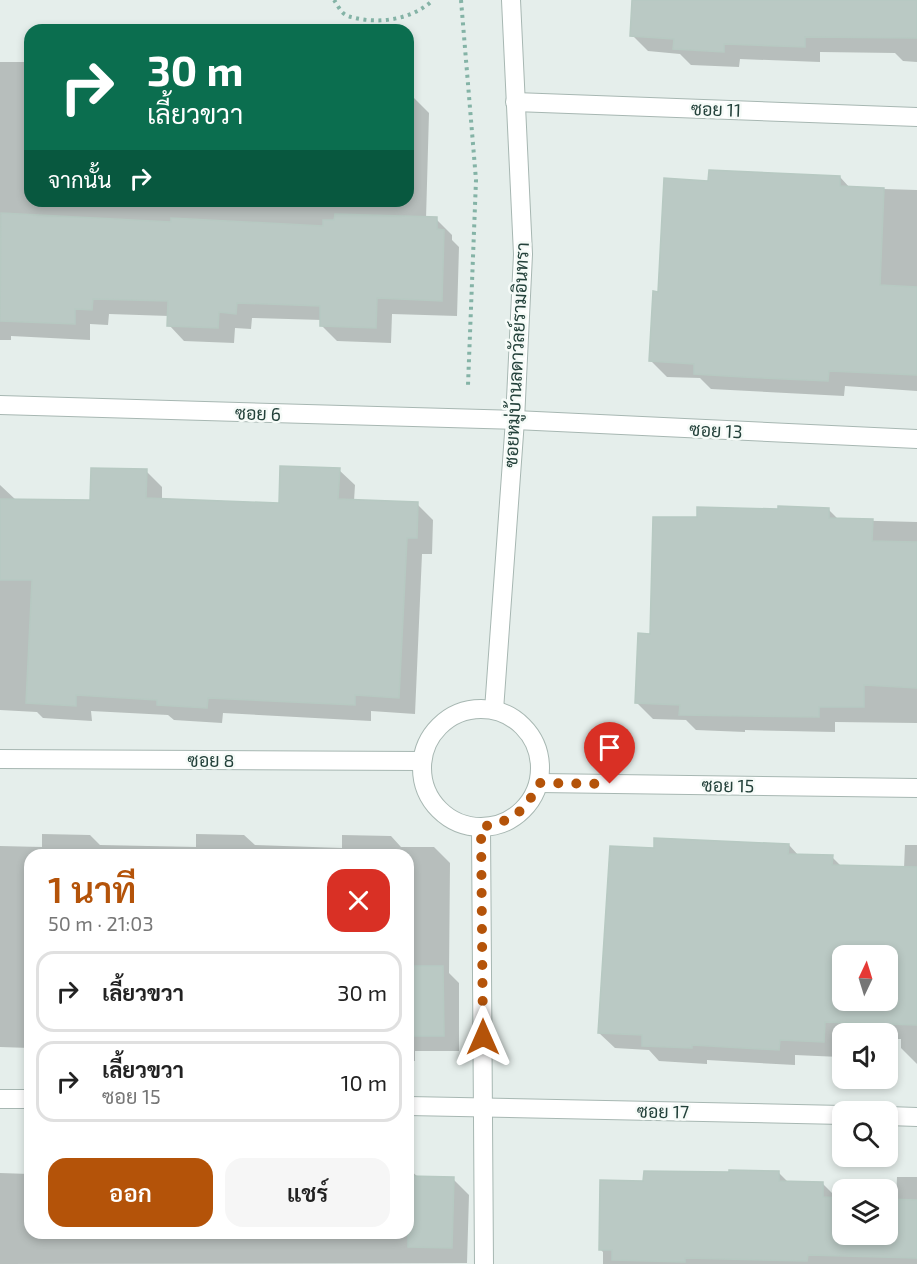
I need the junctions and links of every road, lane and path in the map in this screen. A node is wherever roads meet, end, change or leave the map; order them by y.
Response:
1 (334, 0) edge
2 (433, 0) edge
3 (461, 0) edge
4 (511, 0) edge
5 (514, 102) junction
6 (917, 117) edge
7 (0, 405) edge
8 (467, 419) junction
9 (515, 420) junction
10 (917, 439) edge
11 (494, 710) junction
12 (0, 759) edge
13 (421, 761) junction
14 (539, 783) junction
15 (917, 788) edge
16 (481, 827) junction
17 (0, 1099) edge
18 (24, 1099) edge
19 (414, 1106) edge
20 (483, 1107) junction
21 (832, 1115) edge
22 (898, 1116) edge
23 (917, 1117) edge
24 (484, 1264) edge

1 - 2 path
3 - 8 path
4 - 5 street, ซอยหมู่บ้านลดาวัลย์รามอินทรา
5 - 6 street, ซอย 11
5 - 9 street, ซอยหมู่บ้านลดาวัลย์รามอินทรา
7 - 8 street, ซอย 6
8 - 9 street, ซอย 6
9 - 10 street, ซอย 13
9 - 11 street, ซอยหมู่บ้านลดาวัลย์รามอินทรา
11 - 13 street
11 - 14 street
12 - 13 street, ซอย 8
13 - 16 street
14 - 15 street, ซอย 15
14 - 16 street
16 - 20 street
17 - 18 street
19 - 20 street, ซอย 17
20 - 21 street, ซอย 17
20 - 24 street
22 - 23 street

